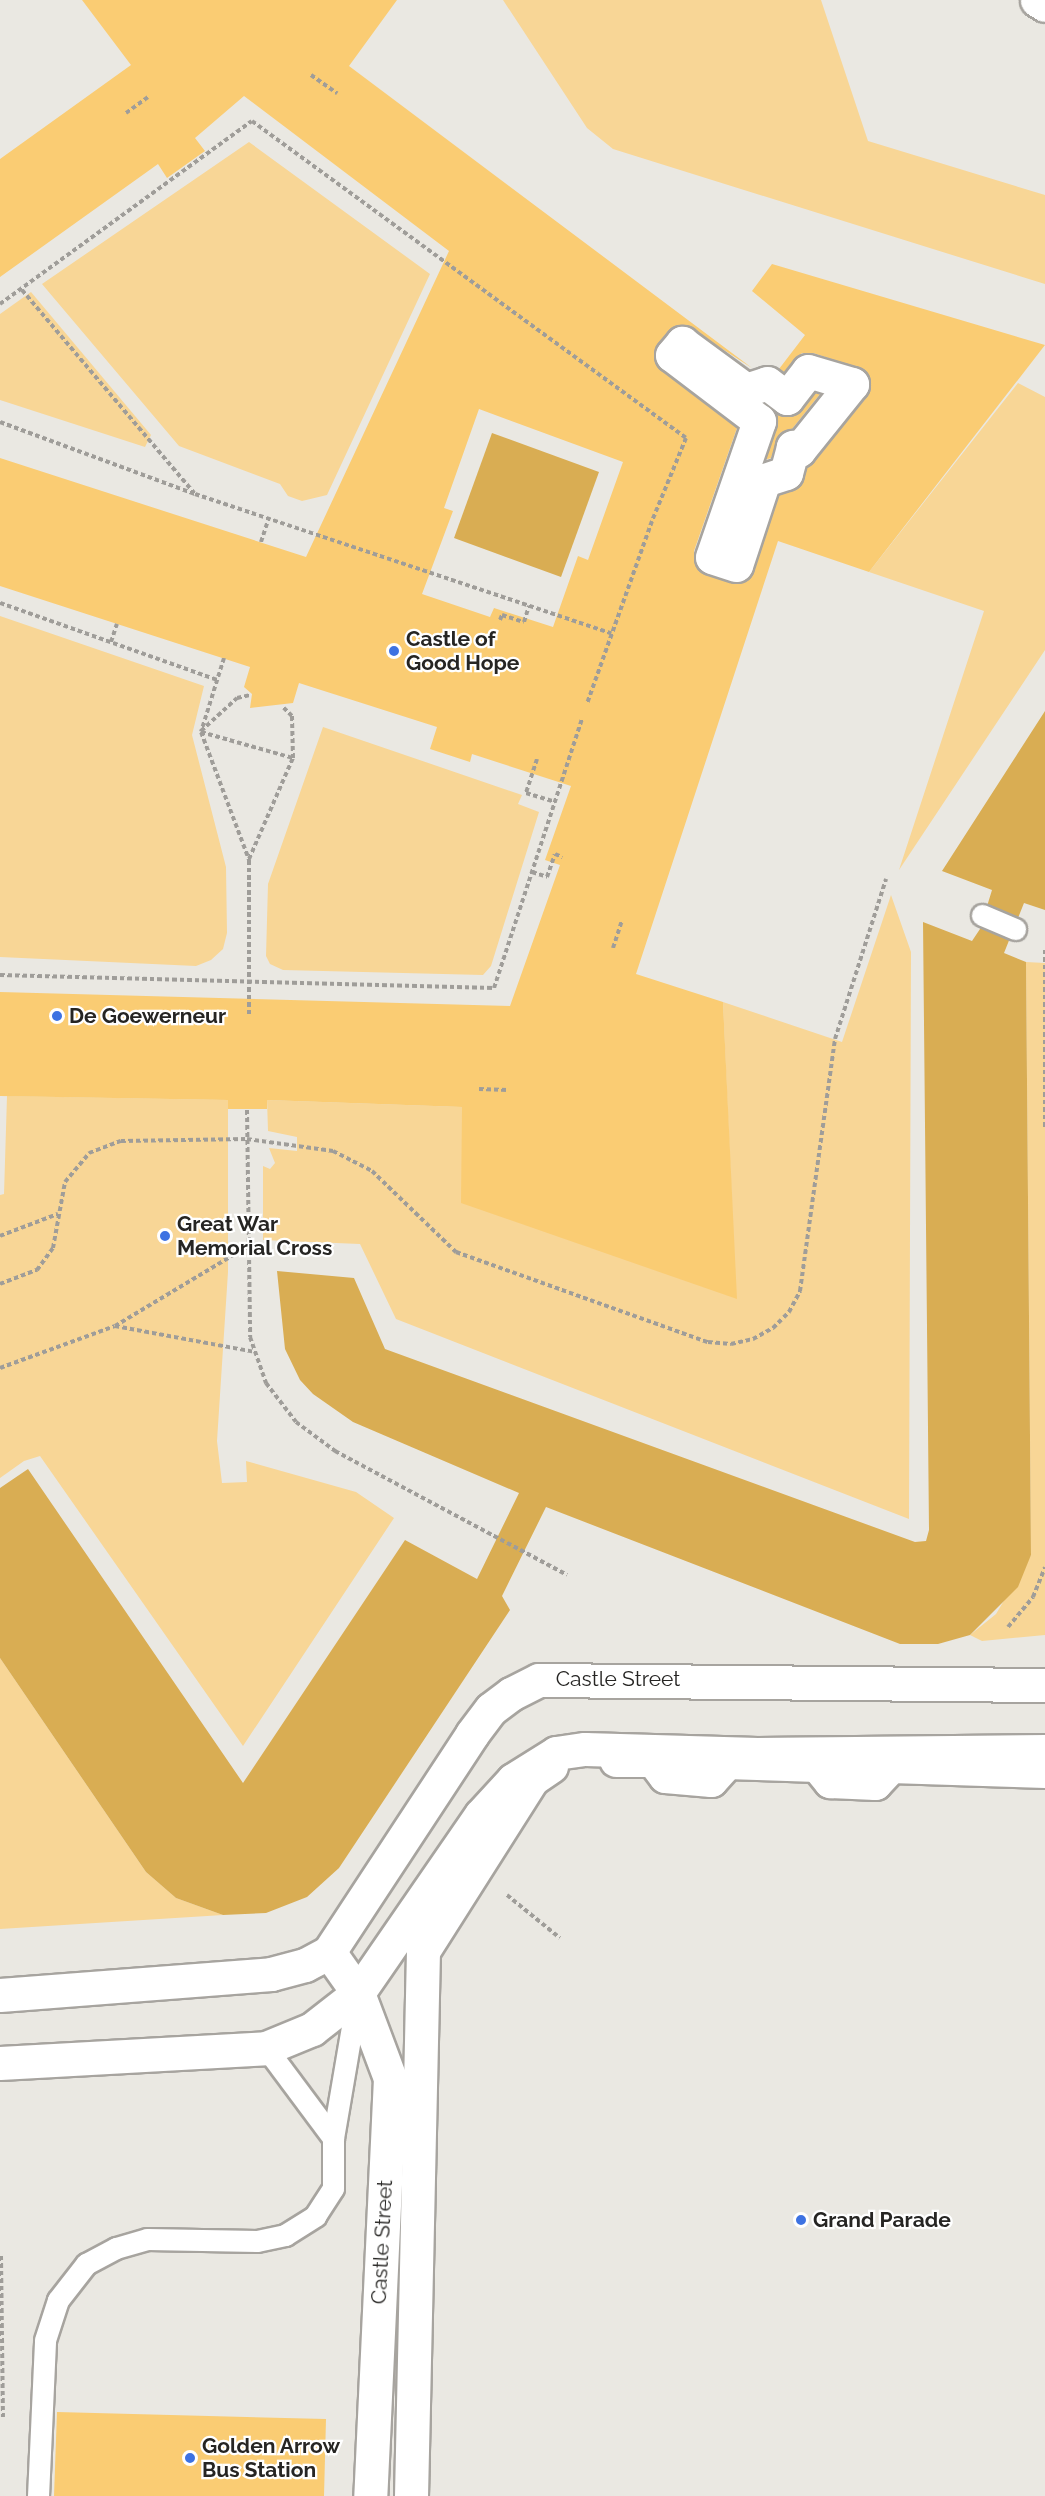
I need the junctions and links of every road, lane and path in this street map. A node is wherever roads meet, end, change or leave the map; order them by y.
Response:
1 (1036, 0) edge
2 (1045, 4) edge
3 (311, 75) dead end
4 (337, 93) dead end
5 (148, 97) dead end
6 (126, 113) dead end
7 (22, 290) junction
8 (0, 304) edge
9 (672, 356) joint
10 (0, 422) edge
11 (195, 494) junction
12 (269, 518) junction
13 (261, 542) dead end
14 (0, 603) edge
15 (529, 606) junction
16 (500, 620) dead end
17 (117, 624) dead end
18 (611, 633) junction
19 (111, 642) junction
20 (224, 658) dead end
21 (218, 680) junction
22 (250, 695) dead end
23 (587, 704) dead end
24 (283, 706) dead end
25 (582, 719) dead end
26 (201, 732) junction
27 (293, 758) junction
28 (537, 759) dead end
29 (555, 802) junction
30 (562, 857) dead end
31 (249, 860) junction
32 (532, 872) junction
33 (886, 879) dead end
34 (982, 915) dead end
35 (621, 921) dead end
36 (1015, 929) dead end
37 (613, 948) dead end
38 (1045, 949) edge
39 (0, 975) edge
40 (252, 981) junction
41 (249, 1014) dead end
42 (479, 1089) dead end
43 (508, 1090) dead end
44 (247, 1110) dead end
45 (1045, 1129) edge
46 (247, 1139) junction
47 (58, 1214) junction
48 (0, 1236) edge
49 (248, 1246) junction
50 (0, 1284) edge
51 (115, 1326) junction
52 (255, 1352) junction
53 (0, 1368) edge
54 (1045, 1567) edge
55 (567, 1575) dead end
56 (1008, 1627) dead end
57 (1045, 1685) edge
58 (1045, 1751) edge
59 (1045, 1771) edge
60 (497, 1887) dead end
61 (560, 1938) dead end
62 (329, 1952) junction
63 (358, 1993) junction
64 (0, 1995) edge
65 (266, 2048) junction
66 (0, 2063) edge
67 (333, 2138) junction
68 (1, 2256) edge
69 (1, 2349) edge
70 (4, 2426) dead end
71 (38, 2496) edge
72 (370, 2496) edge
73 (411, 2496) edge

1 - 2 street
3 - 4 path
5 - 6 path
7 - 8 path
7 - 11 path
7 - 18 path
9 - 9 street
10 - 11 path
11 - 12 path
12 - 13 path
12 - 15 path
14 - 19 path
15 - 16 path
15 - 18 path
17 - 19 path
18 - 23 path
19 - 21 path
20 - 21 path
21 - 26 path
22 - 26 path
24 - 27 path
25 - 29 path
26 - 27 path
26 - 31 path
27 - 31 path
28 - 29 path
29 - 32 path
30 - 32 path
31 - 40 path
32 - 40 path
33 - 46 path
34 - 36 lane
35 - 37 path
38 - 45 path
39 - 40 path
40 - 41 path
42 - 43 path
44 - 46 path
46 - 47 path
46 - 49 path
47 - 48 path
47 - 50 path
49 - 51 path
49 - 52 path
51 - 52 path
51 - 53 path
52 - 55 path
54 - 56 path
57 - 62 street, Castle Street
58 - 63 street
59 - 73 street
60 - 61 path
62 - 63 street, Castle Street
62 - 64 street, Castle Street
63 - 65 street
63 - 67 lane
63 - 72 street, Castle Street
65 - 66 street
65 - 67 lane
67 - 71 lane
68 - 69 path
69 - 70 path

